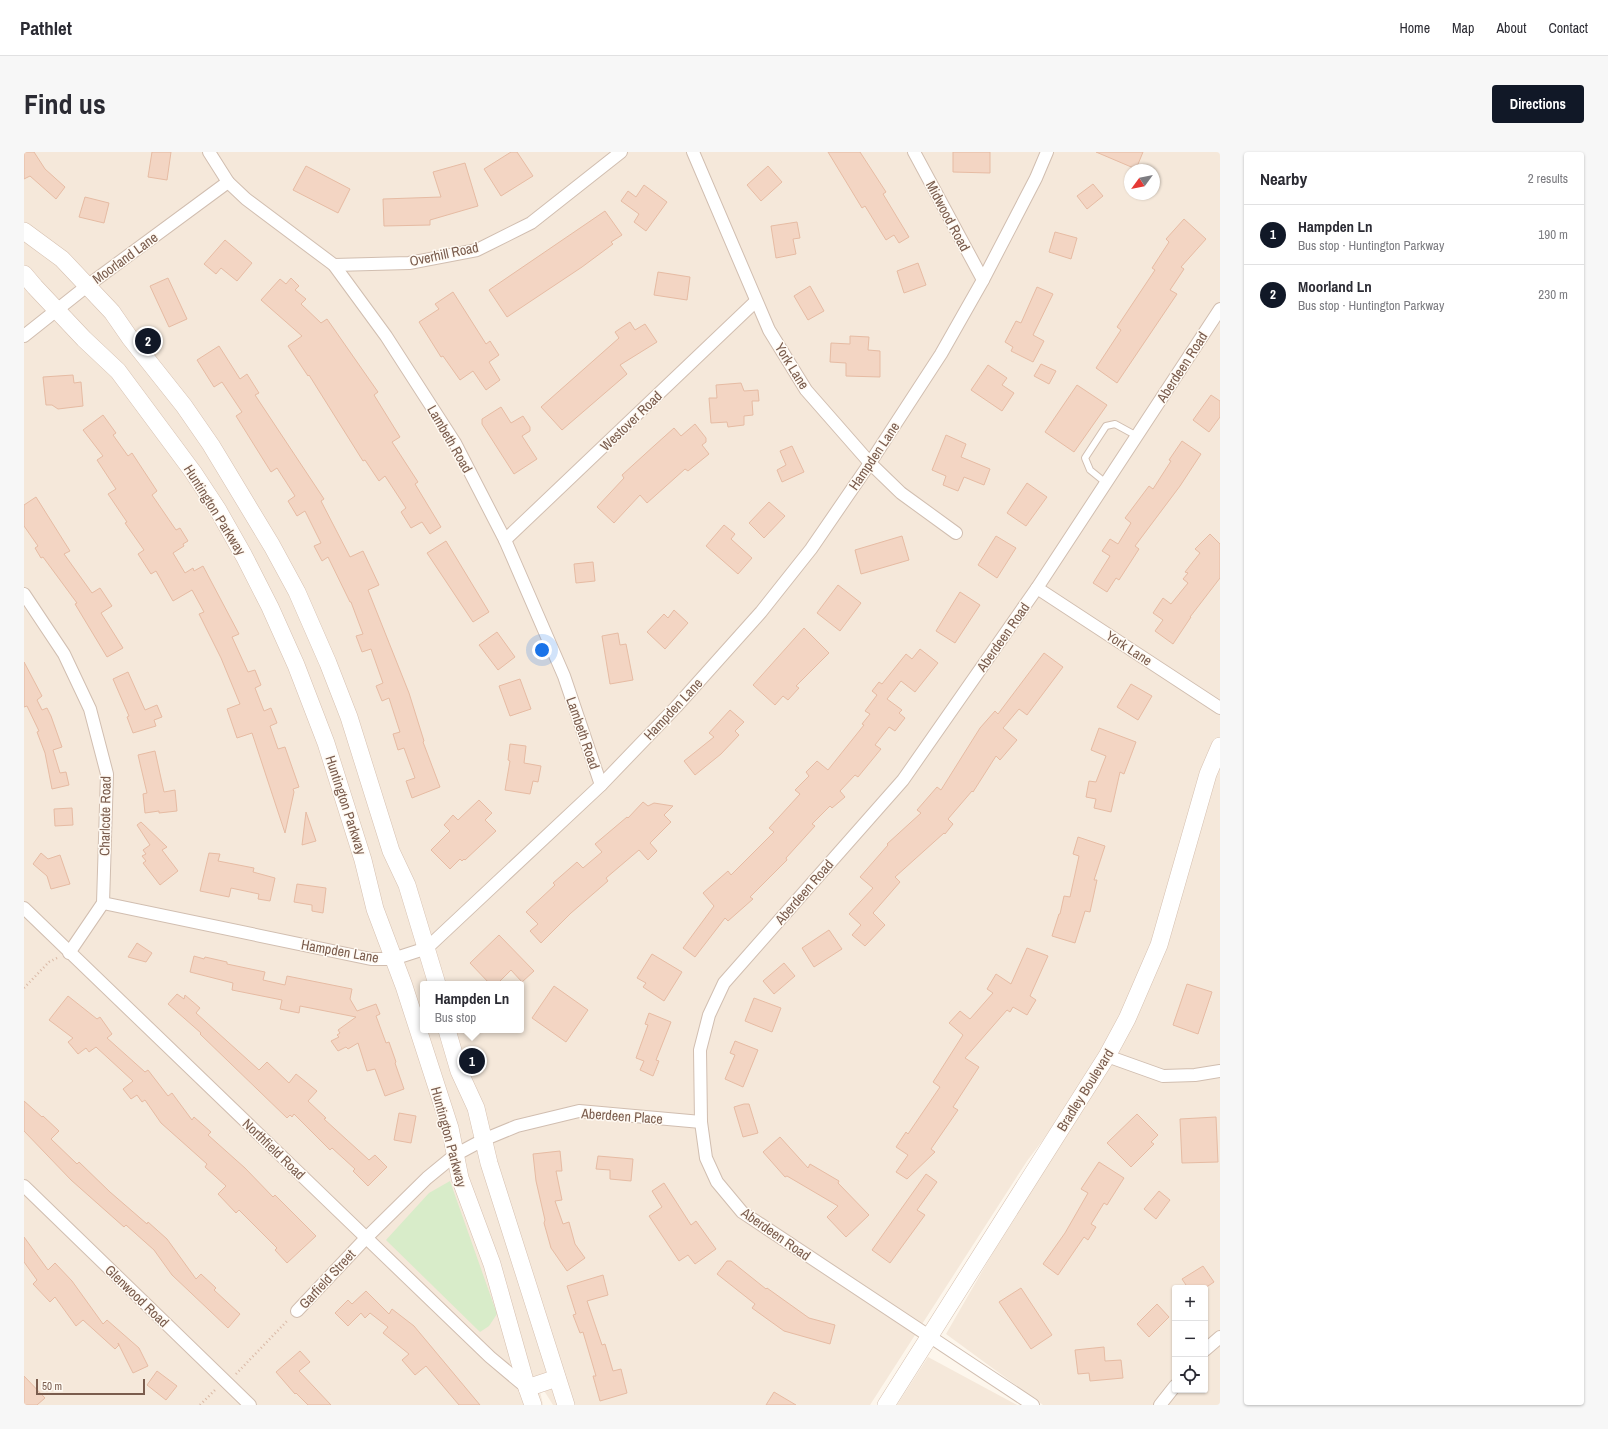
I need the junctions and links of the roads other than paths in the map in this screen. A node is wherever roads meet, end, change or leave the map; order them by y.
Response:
1 (209, 152) edge
2 (621, 152) edge
3 (693, 152) edge
4 (914, 152) edge
5 (1048, 152) edge
6 (228, 182) junction
7 (24, 231) edge
8 (334, 265) junction
9 (24, 274) edge
10 (983, 280) junction
11 (87, 286) junction
12 (756, 301) junction
13 (1220, 309) edge
14 (56, 310) junction
15 (24, 336) edge
16 (1137, 436) junction
17 (870, 464) junction
18 (1106, 483) junction
19 (956, 533) dead end
20 (505, 540) junction
21 (1037, 588) junction
22 (24, 594) edge
23 (1220, 708) edge
24 (1220, 746) edge
25 (600, 785) junction
26 (103, 903) junction
27 (24, 908) edge
28 (427, 948) junction
29 (69, 953) junction
30 (393, 958) junction
31 (436, 981) edge
32 (448, 1033) edge
33 (1107, 1056) junction
34 (1220, 1071) edge
35 (701, 1122) junction
36 (483, 1140) junction
37 (455, 1155) junction
38 (24, 1186) edge
39 (366, 1238) junction
40 (297, 1311) road end
41 (1220, 1337) edge
42 (929, 1338) junction
43 (1208, 1347) edge
44 (557, 1378) junction
45 (526, 1388) junction
46 (1172, 1390) edge
47 (250, 1405) edge
48 (532, 1405) edge
49 (566, 1405) edge
50 (886, 1405) edge
51 (1033, 1405) edge
52 (1160, 1405) edge

1 - 6 street, Lambeth Road
2 - 8 street, Overhill Road
3 - 12 street, York Lane
4 - 10 street, Midwood Road
5 - 10 street, Hampden Lane
6 - 8 street, Lambeth Road
6 - 11 street, Moorland Lane
7 - 11 street, Huntington Parkway
8 - 20 street, Lambeth Road
9 - 14 street, Huntington Parkway
10 - 17 street, Hampden Lane
11 - 14 street, Moorland Lane
11 - 28 street, Huntington Parkway
12 - 17 street, York Lane
12 - 20 street, Westover Road
13 - 16 street, Aberdeen Road
14 - 15 street, Moorland Lane
14 - 30 street, Huntington Parkway
16 - 18 street, Aberdeen Road
16 - 18 lane
17 - 19 street, York Lane
17 - 25 street, Hampden Lane
18 - 21 street, Aberdeen Road
20 - 25 street, Lambeth Road
21 - 23 street, York Lane
21 - 35 street, Aberdeen Road
22 - 26 street, Charlcote Road
24 - 33 street, Bradley Boulevard
25 - 28 street, Hampden Lane
26 - 29 street
26 - 30 street, Hampden Lane
27 - 29 street, Northfield Road
28 - 30 street, Hampden Lane
28 - 31 street, Huntington Parkway
29 - 39 street, Northfield Road
30 - 37 street, Huntington Parkway
32 - 36 street, Huntington Parkway
33 - 34 street
33 - 42 street, Bradley Boulevard
35 - 36 street, Aberdeen Place
35 - 42 street, Aberdeen Road
36 - 37 street, Aberdeen Place
36 - 44 street, Huntington Parkway
37 - 39 street, Garfield Street
37 - 45 street, Huntington Parkway
38 - 47 street, Glenwood Road
39 - 40 street, Garfield Street
39 - 45 street, Northfield Road
41 - 43 street
42 - 50 street, Bradley Boulevard
42 - 51 street, Aberdeen Road
44 - 45 street
44 - 49 street, Huntington Parkway
45 - 48 street, Huntington Parkway
46 - 52 street

